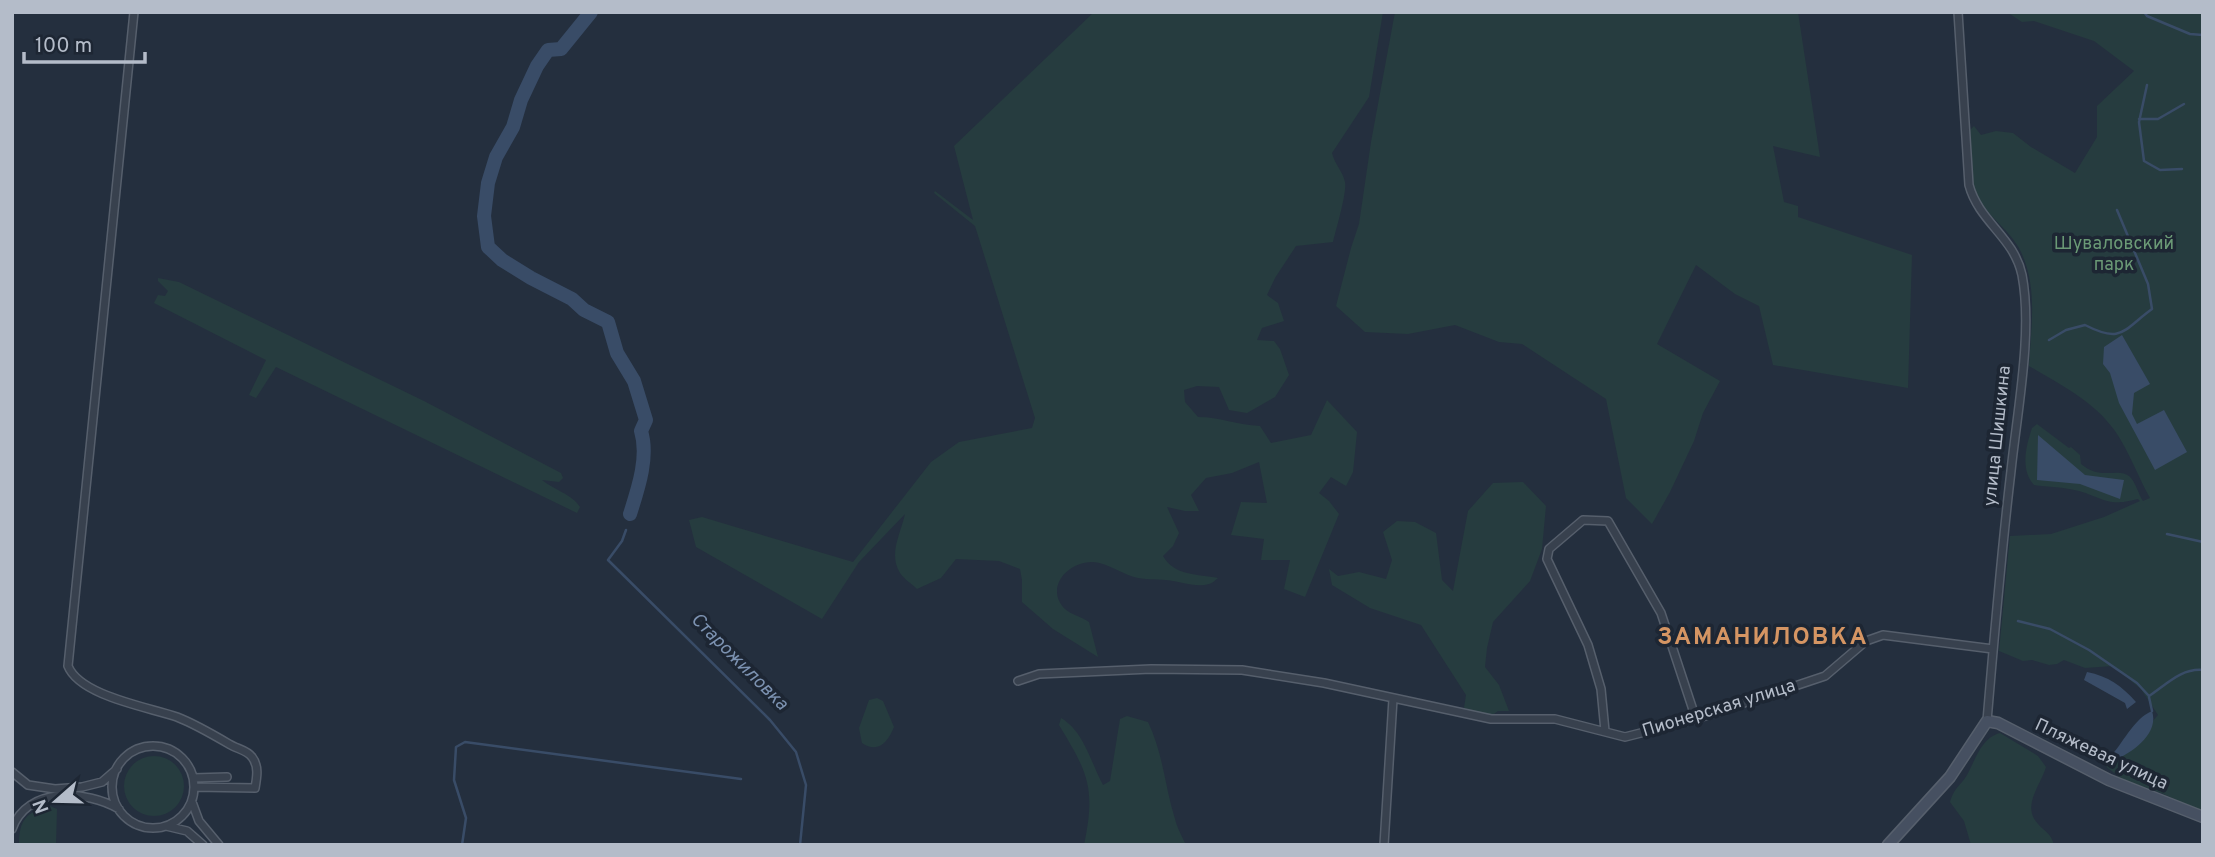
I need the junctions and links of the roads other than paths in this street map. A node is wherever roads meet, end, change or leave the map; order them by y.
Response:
1 (134, 12) edge
2 (1958, 12) edge
3 (1993, 649) junction
4 (1018, 681) dead end
5 (1393, 699) junction
6 (1696, 719) junction
7 (1987, 722) junction
8 (1605, 731) junction
9 (117, 769) junction
10 (12, 772) edge
11 (227, 777) dead end
12 (194, 783) junction
13 (191, 801) junction
14 (119, 810) junction
15 (2203, 817) edge
16 (165, 826) junction
17 (12, 829) edge
18 (203, 845) edge
19 (219, 845) edge
20 (1384, 845) edge
21 (1888, 845) edge

1 - 12 street
2 - 3 street, улица Шишкина
3 - 6 street, Пионерская улица
3 - 7 street, улица Шишкина
4 - 5 street, Пионерская улица
5 - 8 street, Пионерская улица
5 - 20 street
6 - 8 street, Пионерская улица
6 - 8 street
7 - 15 street, Пляжевая улица
7 - 21 street, улица Шишкина
9 - 10 street
9 - 12 street
9 - 14 street
11 - 12 street
12 - 13 street
13 - 16 street
13 - 19 street
14 - 16 street
14 - 17 street
16 - 18 street

